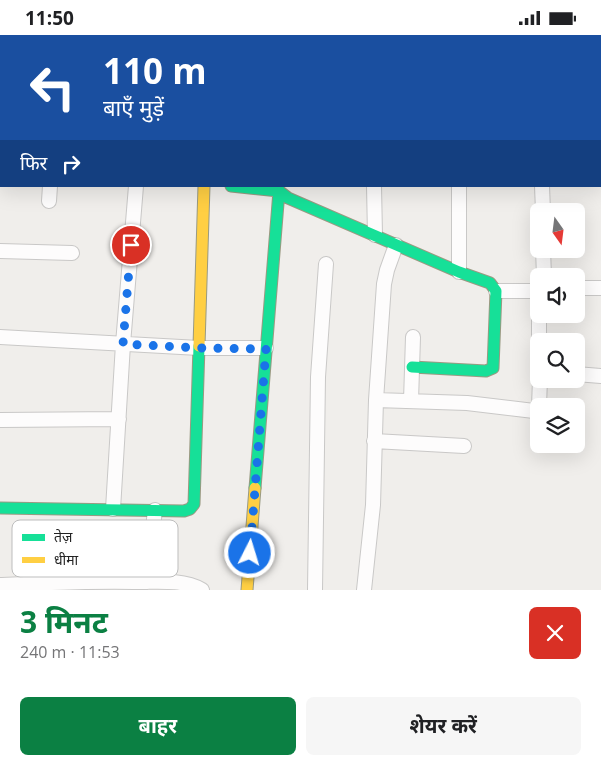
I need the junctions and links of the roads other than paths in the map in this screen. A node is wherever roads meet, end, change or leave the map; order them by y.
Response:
1 (50, 187) edge
2 (136, 187) edge
3 (204, 187) edge
4 (247, 187) edge
5 (374, 187) edge
6 (458, 187) edge
7 (542, 187) edge
8 (279, 189) edge
9 (49, 201) dead end
10 (543, 203) edge
11 (375, 235) junction
12 (396, 245) junction
13 (0, 251) edge
14 (72, 253) dead end
15 (326, 264) dead end
16 (459, 272) junction
17 (585, 288) edge
18 (601, 289) edge
19 (496, 291) junction
20 (530, 292) edge
21 (0, 337) edge
22 (413, 337) dead end
23 (123, 344) junction
24 (199, 348) junction
25 (266, 349) junction
26 (412, 367) junction
27 (585, 375) edge
28 (601, 376) edge
29 (376, 400) junction
30 (411, 401) junction
31 (530, 411) edge
32 (119, 419) junction
33 (0, 420) edge
34 (374, 441) junction
35 (464, 446) dead end
36 (0, 508) edge
37 (114, 509) junction
38 (155, 510) junction
39 (154, 520) edge
40 (148, 577) edge
41 (147, 582) junction
42 (0, 585) edge
43 (82, 586) edge
44 (202, 590) edge
45 (247, 590) edge
46 (315, 590) edge
47 (364, 590) edge

1 - 9 street
2 - 23 street
3 - 24 street
4 - 8 street
5 - 11 street
6 - 16 street
7 - 10 street
8 - 11 street
8 - 25 street
11 - 12 street
12 - 16 street
12 - 29 street
13 - 14 street
15 - 46 street
16 - 19 street
17 - 18 street
19 - 20 street
19 - 26 street
21 - 23 street
22 - 26 street
23 - 24 street
23 - 32 street
24 - 25 street
24 - 38 street
25 - 45 street
26 - 30 street
27 - 28 street
29 - 30 street
29 - 34 street
30 - 31 street
32 - 33 street
32 - 37 street
34 - 35 street
34 - 47 street
36 - 37 street
37 - 38 street
38 - 39 street
40 - 41 street
41 - 43 street
41 - 44 street
42 - 43 street

